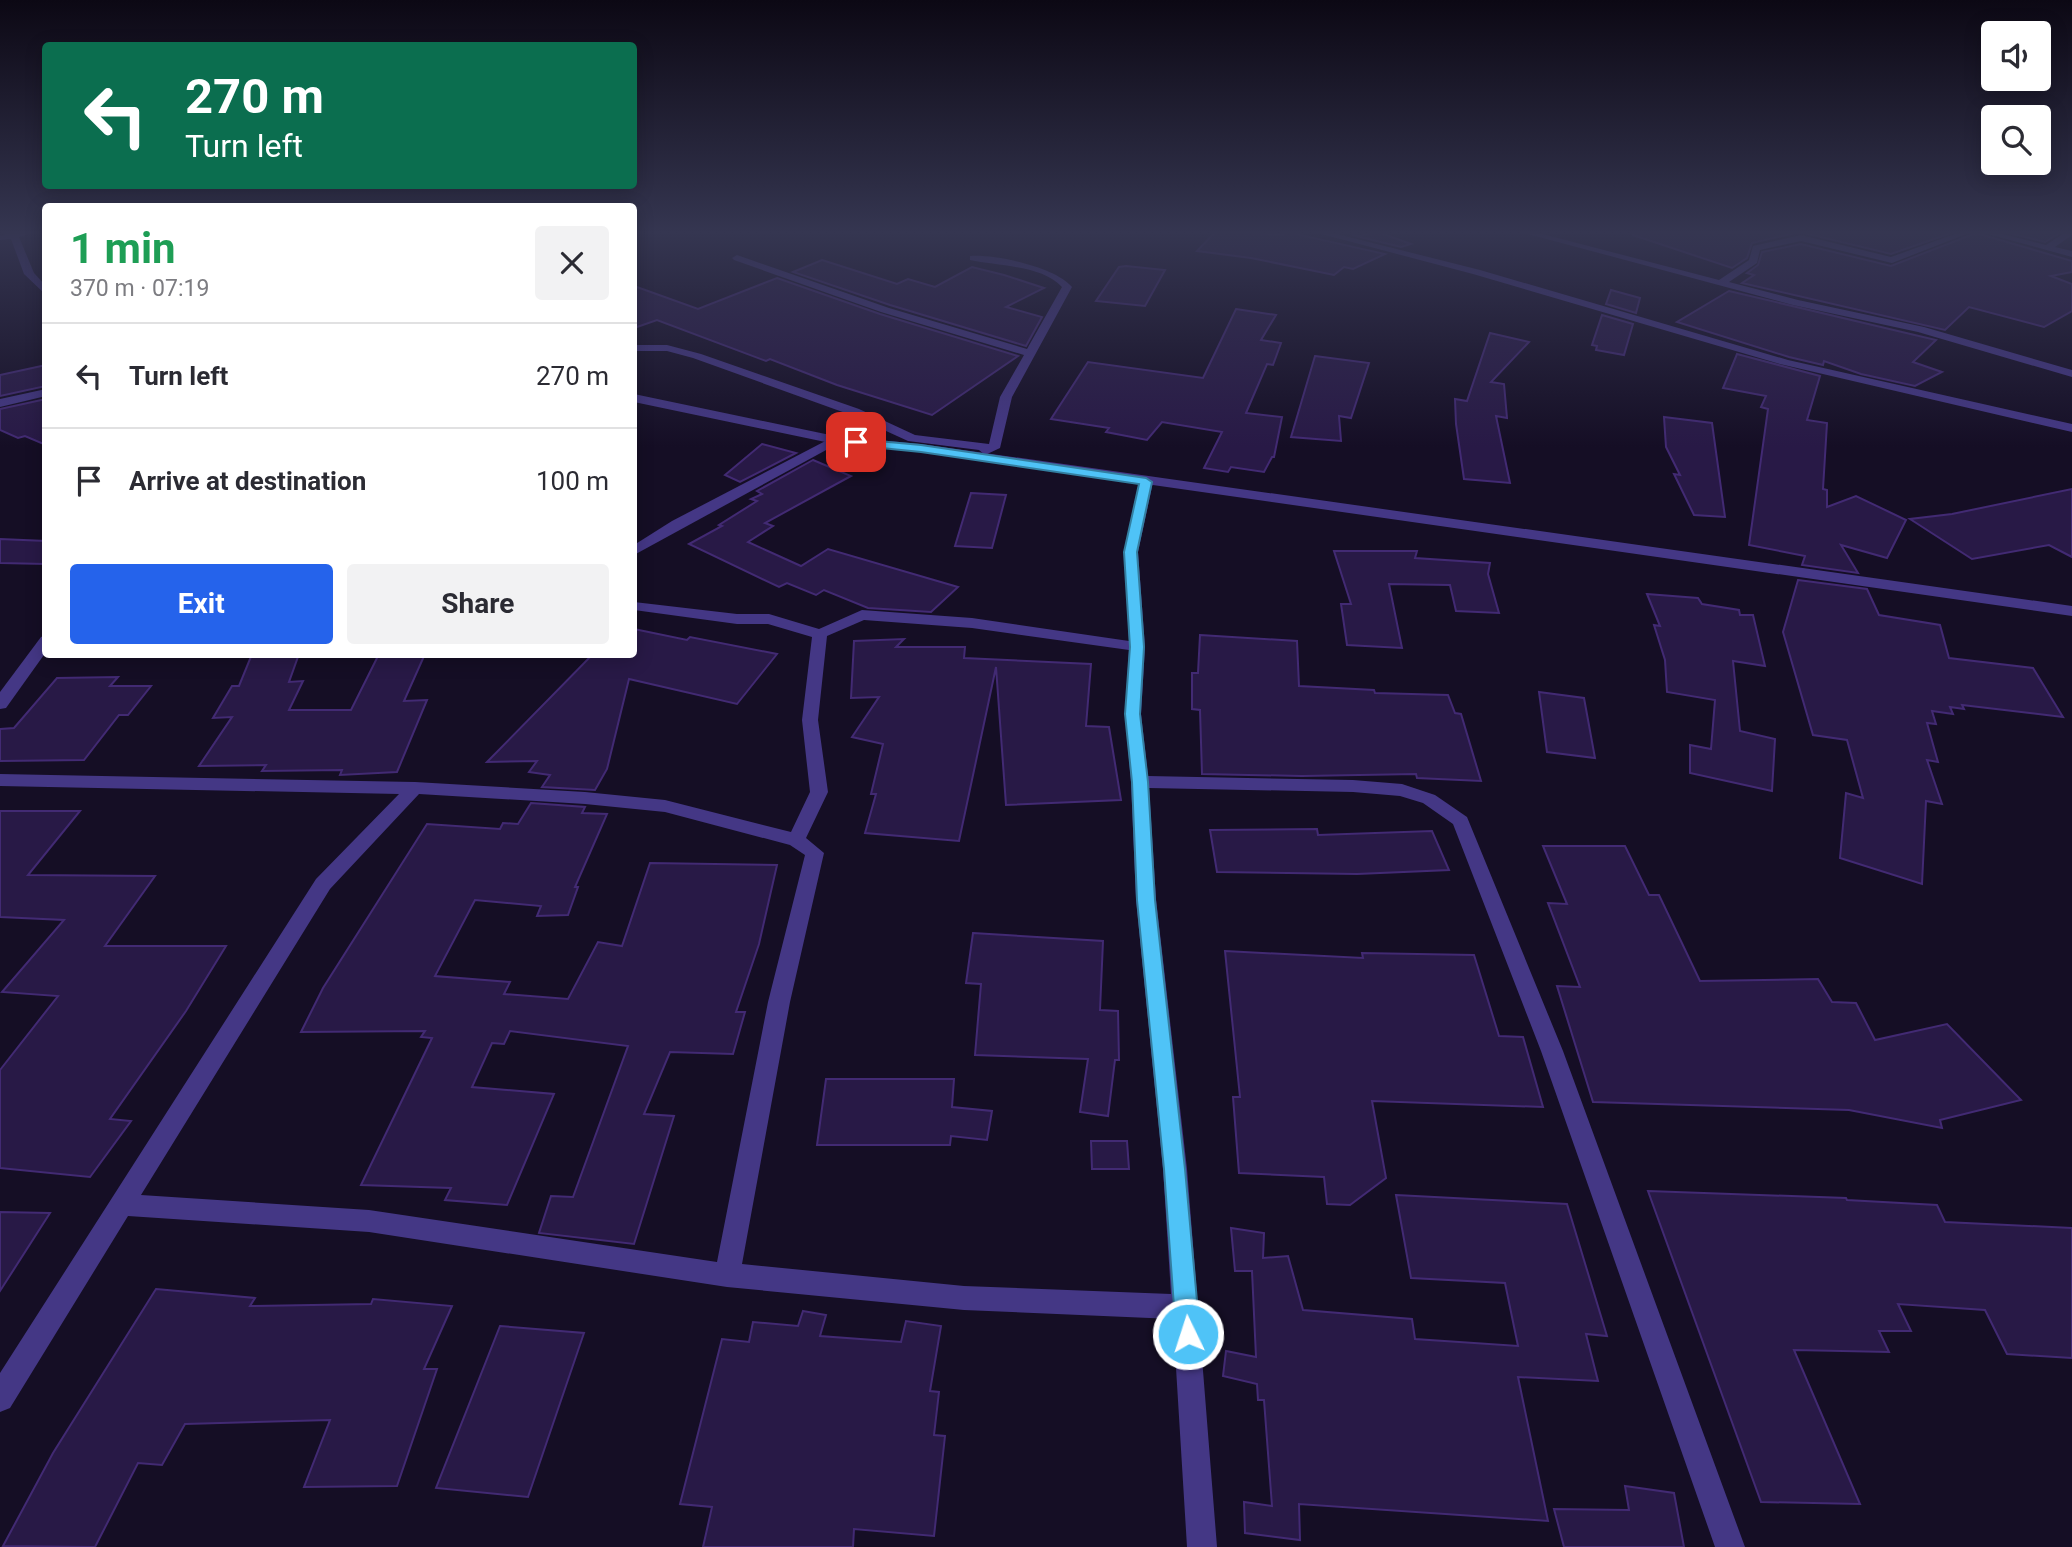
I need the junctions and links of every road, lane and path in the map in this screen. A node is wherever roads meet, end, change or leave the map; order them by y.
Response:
1 (866, 303) edge
2 (1058, 303) edge
3 (1587, 303) edge
4 (1798, 303) edge
5 (637, 348) edge
6 (1030, 353) junction
7 (2072, 374) edge
8 (42, 393) edge
9 (637, 399) edge
10 (0, 403) edge
11 (2072, 428) edge
12 (835, 440) junction
13 (994, 448) junction
14 (969, 457) junction
15 (1146, 482) junction
16 (637, 549) edge
17 (637, 606) edge
18 (2072, 611) edge
19 (820, 634) junction
20 (42, 646) edge
21 (1137, 647) junction
22 (0, 704) edge
23 (0, 780) edge
24 (1140, 782) junction
25 (415, 788) junction
26 (796, 840) junction
27 (120, 1205) junction
28 (727, 1275) junction
29 (1186, 1307) junction
30 (0, 1398) edge
31 (1202, 1547) edge
32 (1730, 1547) edge

1 - 6 street
2 - 6 street
3 - 11 street
4 - 7 street
5 - 13 street
6 - 13 street
8 - 10 street
9 - 12 street
12 - 14 street
12 - 16 street
13 - 14 street
14 - 15 street
15 - 18 street
15 - 21 street
17 - 19 street
19 - 21 street
19 - 26 street
20 - 22 street
21 - 24 street
23 - 25 street
24 - 29 street
24 - 32 street
25 - 26 street
25 - 27 street
26 - 28 street
27 - 28 street
27 - 30 street
28 - 29 street
29 - 31 street

